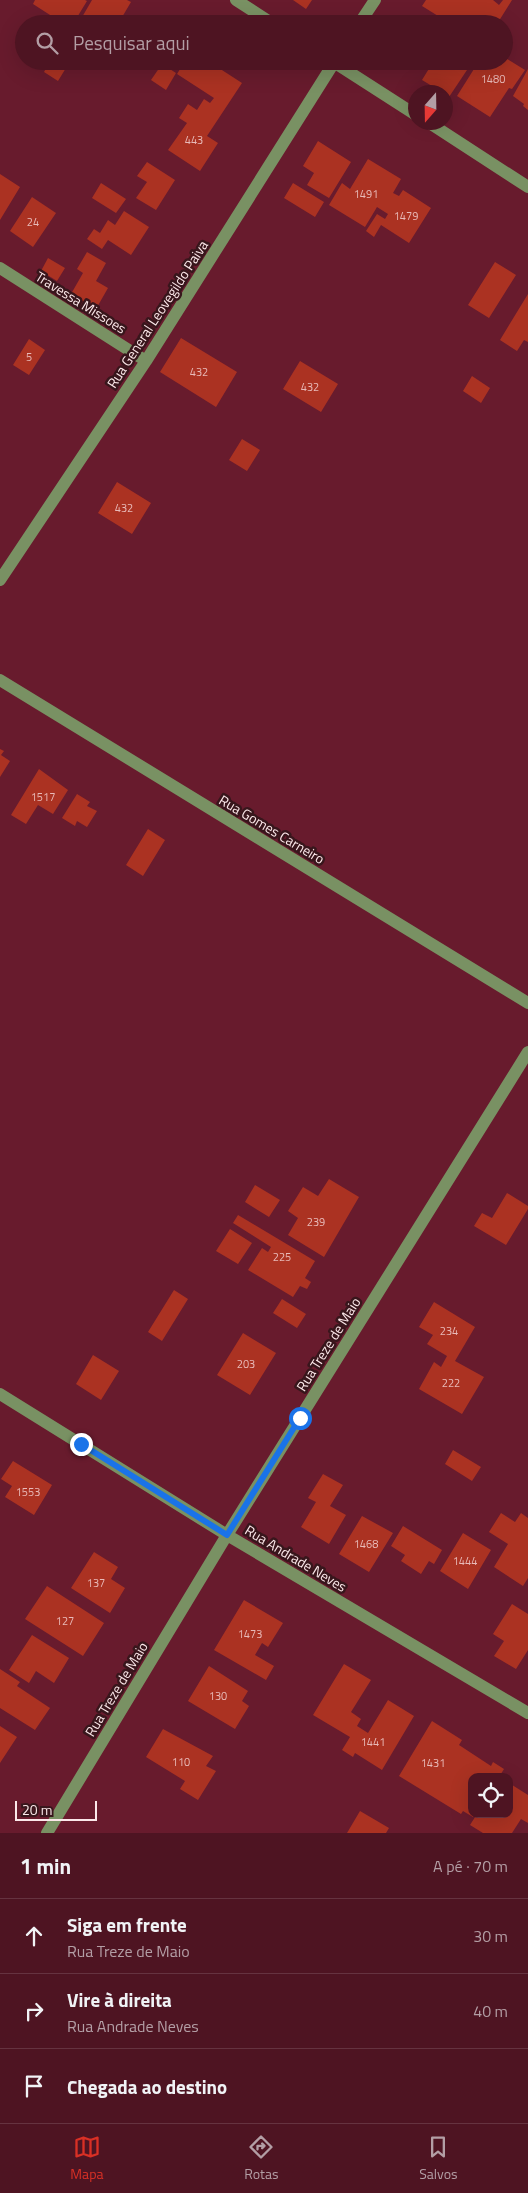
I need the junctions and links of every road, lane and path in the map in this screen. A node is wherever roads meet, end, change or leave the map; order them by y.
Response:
1 (236, 0) edge
2 (375, 0) edge
3 (259, 15) edge
4 (366, 15) edge
5 (329, 70) edge
6 (346, 70) edge
7 (408, 110) edge
8 (440, 130) edge
9 (528, 187) edge
10 (0, 268) edge
11 (146, 361) junction
12 (0, 580) edge
13 (0, 680) edge
14 (528, 1003) edge
15 (528, 1052) edge
16 (0, 1394) edge
17 (227, 1535) junction
18 (528, 1713) edge
19 (47, 1833) edge

1 - 3 street
2 - 4 street
5 - 11 street, Rua General Leovegildo Paiva
6 - 7 street
8 - 9 street
10 - 11 street, Travessa Missoes
11 - 12 street, Rua General Leovegildo Paiva
13 - 14 street, Rua Gomes Carneiro
15 - 17 street, Rua Treze de Maio
16 - 17 street, Rua Andrade Neves
17 - 18 street, Rua Andrade Neves
17 - 19 street, Rua Treze de Maio

